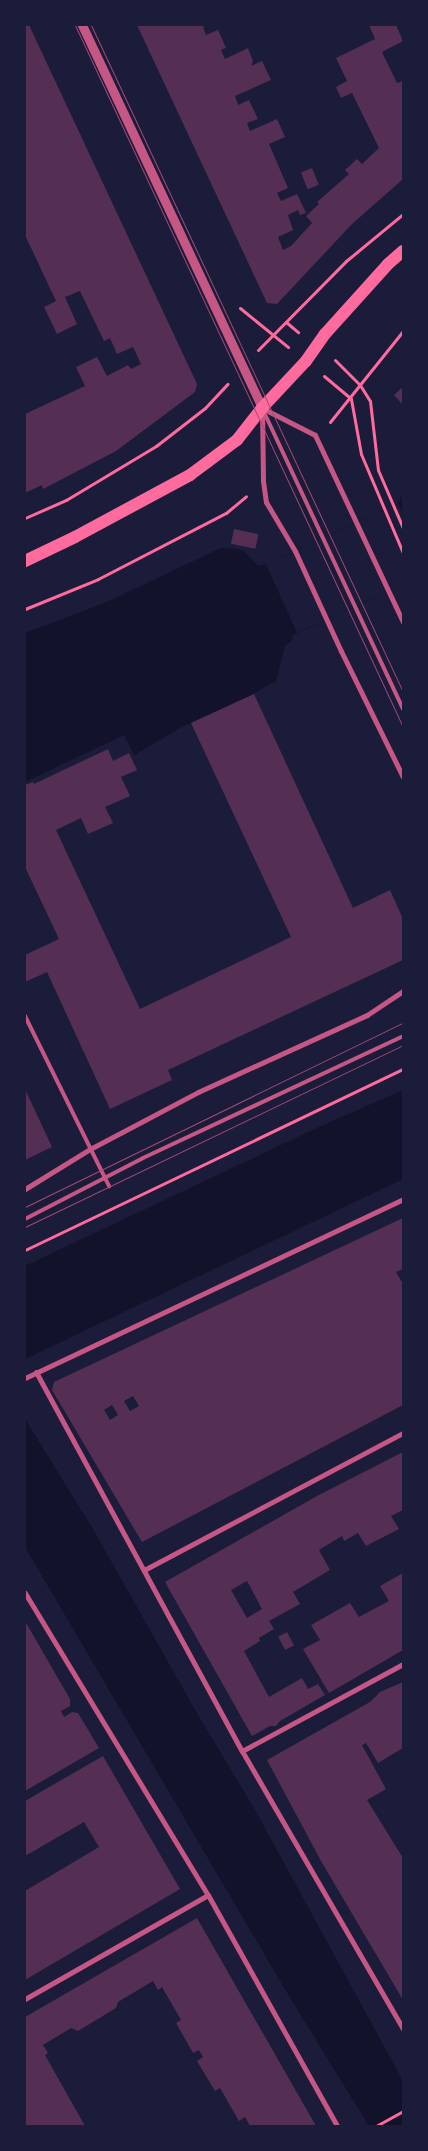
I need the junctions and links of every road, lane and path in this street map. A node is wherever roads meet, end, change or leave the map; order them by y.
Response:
1 (82, 25) edge
2 (403, 214) edge
3 (403, 251) edge
4 (403, 331) edge
5 (273, 335) dead end
6 (243, 366) junction
7 (360, 385) junction
8 (262, 408) junction
9 (315, 435) junction
10 (263, 481) junction
11 (384, 510) dead end
12 (25, 518) edge
13 (403, 528) edge
14 (403, 553) edge
15 (25, 561) edge
16 (25, 609) edge
17 (403, 622) edge
18 (403, 710) edge
19 (403, 777) edge
20 (403, 991) edge
21 (25, 1016) edge
22 (403, 1036) edge
23 (403, 1069) edge
24 (90, 1149) junction
25 (104, 1177) junction
26 (109, 1186) dead end
27 (25, 1188) edge
28 (403, 1199) edge
29 (25, 1219) edge
30 (25, 1250) edge
31 (36, 1372) junction
32 (25, 1378) edge
33 (403, 1433) edge
34 (144, 1570) junction
35 (25, 1593) edge
36 (403, 1664) edge
37 (242, 1751) junction
38 (208, 1895) junction
39 (25, 1999) edge
40 (403, 2029) edge
41 (403, 2111) edge
42 (336, 2126) edge
43 (376, 2126) edge

1 - 6 street
2 - 5 path
3 - 8 main road
4 - 7 path
6 - 8 street
6 - 12 path
7 - 9 path
7 - 13 path
8 - 9 street
8 - 10 street
8 - 15 main road
8 - 18 lane
9 - 17 street
10 - 16 path
10 - 19 street
11 - 14 path
20 - 24 street
21 - 24 lane
22 - 25 lane
23 - 30 path
24 - 25 lane
24 - 27 street
25 - 26 lane
25 - 29 lane
28 - 31 street
31 - 32 street
31 - 34 street
33 - 34 street
34 - 37 street
35 - 38 street
36 - 37 street
37 - 40 street
38 - 39 street
38 - 42 street
41 - 43 path

